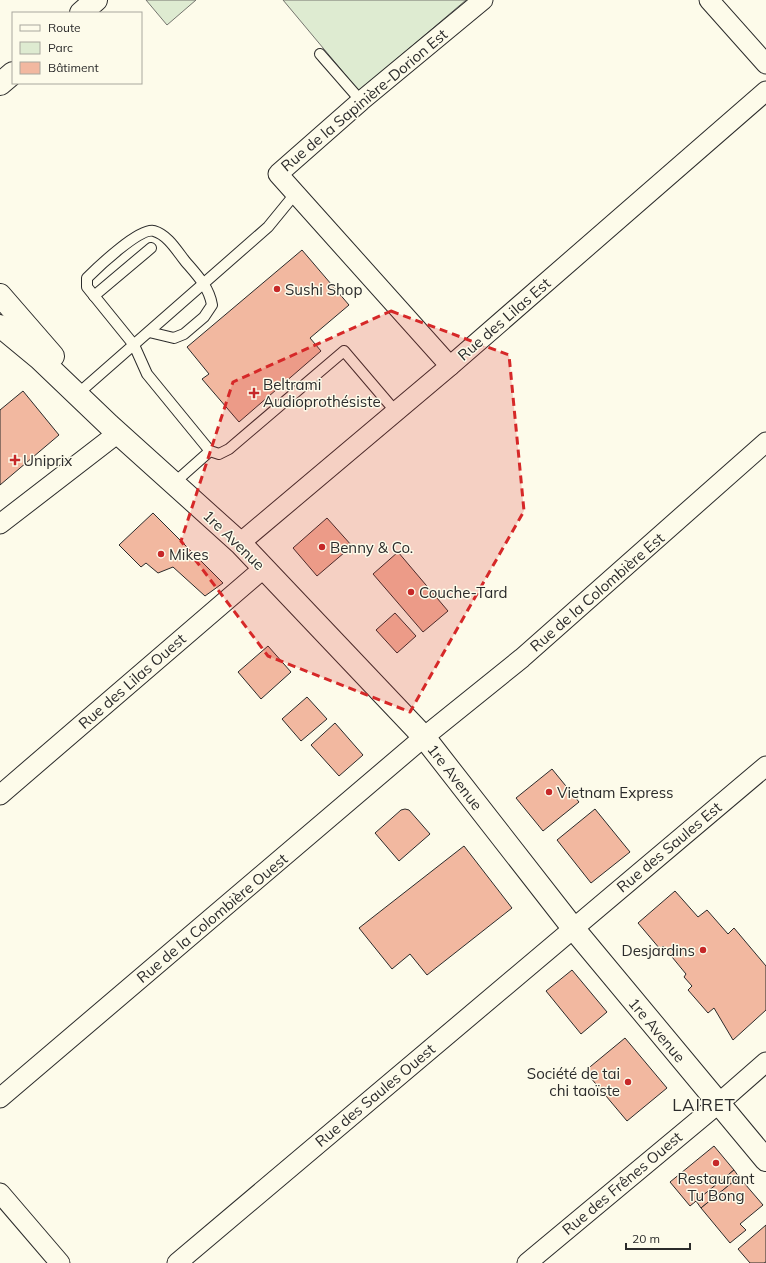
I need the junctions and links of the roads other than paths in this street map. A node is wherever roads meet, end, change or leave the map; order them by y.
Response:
1 (96, 0) edge
2 (483, 0) edge
3 (709, 0) edge
4 (83, 12) edge
5 (320, 54) dead end
6 (766, 64) edge
7 (12, 74) edge
8 (0, 84) edge
9 (766, 91) edge
10 (360, 100) junction
11 (296, 194) junction
12 (151, 248) dead end
13 (204, 283) junction
14 (0, 295) edge
15 (94, 296) junction
16 (149, 332) junction
17 (3, 333) edge
18 (134, 345) junction
19 (450, 366) junction
20 (81, 391) junction
21 (396, 412) junction
22 (113, 429) junction
23 (766, 442) edge
24 (210, 451) junction
25 (174, 483) junction
26 (0, 524) edge
27 (240, 543) junction
28 (264, 568) junction
29 (424, 737) junction
30 (766, 766) edge
31 (0, 795) edge
32 (573, 928) junction
33 (766, 1062) edge
34 (0, 1098) edge
35 (718, 1104) junction
36 (766, 1160) edge
37 (0, 1193) edge
38 (60, 1263) edge
39 (177, 1263) edge
40 (526, 1263) edge

1 - 4 street
2 - 10 street, Rue de la Sapinière-Dorion Est
3 - 6 street
5 - 10 lane
7 - 8 street
9 - 19 street, Rue des Lilas Est
10 - 11 street, Rue de la Sapinière-Dorion Est
11 - 13 lane
11 - 19 street, Rue de la Sapinière-Dorion Est
12 - 15 lane
13 - 15 lane
13 - 16 lane
13 - 16 lane
14 - 20 street, 1re Avenue
15 - 18 lane
16 - 18 lane
17 - 22 street, 1re Avenue
18 - 20 lane
18 - 24 lane
19 - 21 street, Rue des Lilas Est
20 - 22 street, 1re Avenue
21 - 24 lane
21 - 27 street, Rue des Lilas Est
22 - 25 street, 1re Avenue
22 - 26 street
23 - 29 street, Rue de la Colombière Est
24 - 25 lane
25 - 27 street, 1re Avenue
27 - 28 street, 1re Avenue
28 - 29 street, 1re Avenue
28 - 31 street, Rue des Lilas Ouest
29 - 32 street, 1re Avenue
29 - 34 street, Rue de la Colombière Ouest
30 - 32 street, Rue des Saules Est
32 - 35 street, 1re Avenue
32 - 39 street, Rue des Saules Ouest
33 - 35 street, Rue des Frênes Ouest
35 - 36 street, 1re Avenue
35 - 40 street, Rue des Frênes Ouest
37 - 38 street

